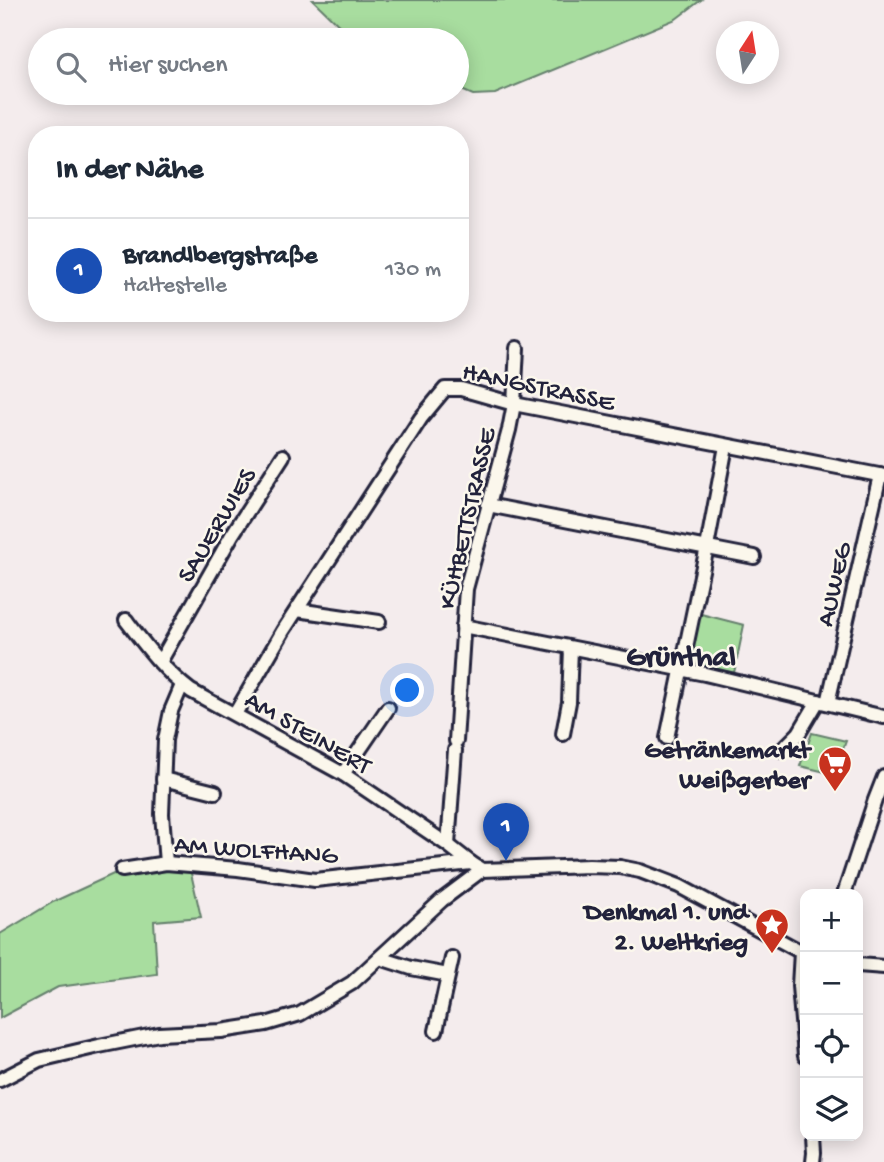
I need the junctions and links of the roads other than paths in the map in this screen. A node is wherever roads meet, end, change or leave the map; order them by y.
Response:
1 (517, 348) dead end
2 (514, 404) junction
3 (726, 446) junction
4 (284, 456) dead end
5 (882, 476) edge
6 (488, 505) junction
7 (707, 547) junction
8 (754, 556) dead end
9 (297, 610) junction
10 (125, 620) dead end
11 (379, 622) dead end
12 (463, 626) junction
13 (571, 648) junction
14 (160, 662) junction
15 (682, 670) junction
16 (182, 685) junction
17 (823, 702) junction
18 (388, 708) dead end
19 (235, 714) junction
20 (884, 717) edge
21 (563, 734) dead end
22 (667, 738) dead end
23 (782, 750) dead end
24 (343, 774) junction
25 (884, 777) edge
26 (163, 779) junction
27 (215, 792) dead end
28 (449, 845) junction
29 (166, 863) junction
30 (477, 866) junction
31 (122, 870) dead end
32 (846, 889) edge
33 (801, 952) edge
34 (380, 958) junction
35 (452, 958) dead end
36 (863, 965) edge
37 (884, 967) edge
38 (448, 975) junction
39 (800, 978) edge
40 (800, 998) edge
41 (436, 1031) dead end
42 (0, 1080) edge
43 (813, 1141) edge
44 (813, 1162) edge

1 - 2 street, KÜHBETTSTRASSE
2 - 3 street, HANGSTRASSE
2 - 6 street, KÜHBETTSTRASSE
2 - 9 street, HANGSTRASSE
3 - 5 street, HANGSTRASSE
3 - 7 street
4 - 14 street, SAUERWIES
5 - 17 street, AUWEG
6 - 7 street
6 - 12 street, KÜHBETTSTRASSE
7 - 8 street
7 - 15 street
9 - 11 street
9 - 19 street, HANGSTRASSE
10 - 14 street, AM STEINERT
12 - 13 street
12 - 28 street, KÜHBETTSTRASSE
13 - 15 street
13 - 21 street
14 - 16 street, AM STEINERT
15 - 17 street
15 - 22 street
16 - 19 street, AM STEINERT
16 - 26 street
17 - 20 street
17 - 23 street, AUWEG
18 - 24 street
19 - 24 street, AM STEINERT
24 - 28 street, AM STEINERT
25 - 32 street
26 - 27 street
26 - 29 street
28 - 30 street, AM STEINERT
29 - 30 street, AM WOLFHANG
29 - 31 street, AM WOLFHANG
30 - 33 street, AM WOLFHANG
30 - 34 street
34 - 38 street
34 - 42 street
35 - 38 street
36 - 37 street
38 - 41 street
39 - 40 street
43 - 44 street

